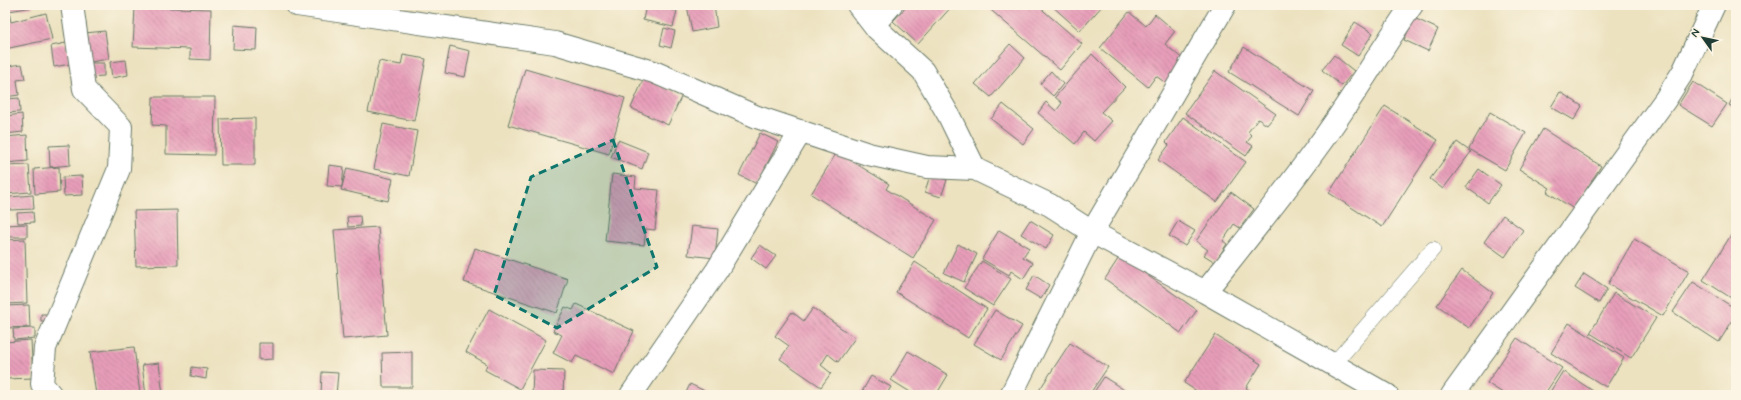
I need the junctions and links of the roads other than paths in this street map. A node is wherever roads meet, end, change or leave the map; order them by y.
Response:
1 (72, 5) edge
2 (297, 5) edge
3 (858, 5) edge
4 (890, 5) edge
5 (1225, 5) edge
6 (1412, 5) edge
7 (1714, 5) edge
8 (875, 27) junction
9 (801, 131) junction
10 (975, 169) junction
11 (1092, 232) junction
12 (1433, 249) dead end
13 (1205, 292) junction
14 (1333, 365) junction
15 (1376, 392) edge
16 (51, 395) edge
17 (631, 395) edge
18 (1011, 395) edge
19 (1452, 395) edge

1 - 16 street
2 - 9 street
3 - 8 street
4 - 8 street
5 - 11 street
6 - 13 street
7 - 19 street
8 - 10 street
9 - 10 street
9 - 17 street
10 - 11 street
11 - 13 street
11 - 18 street
12 - 14 lane
13 - 14 street
14 - 15 street

